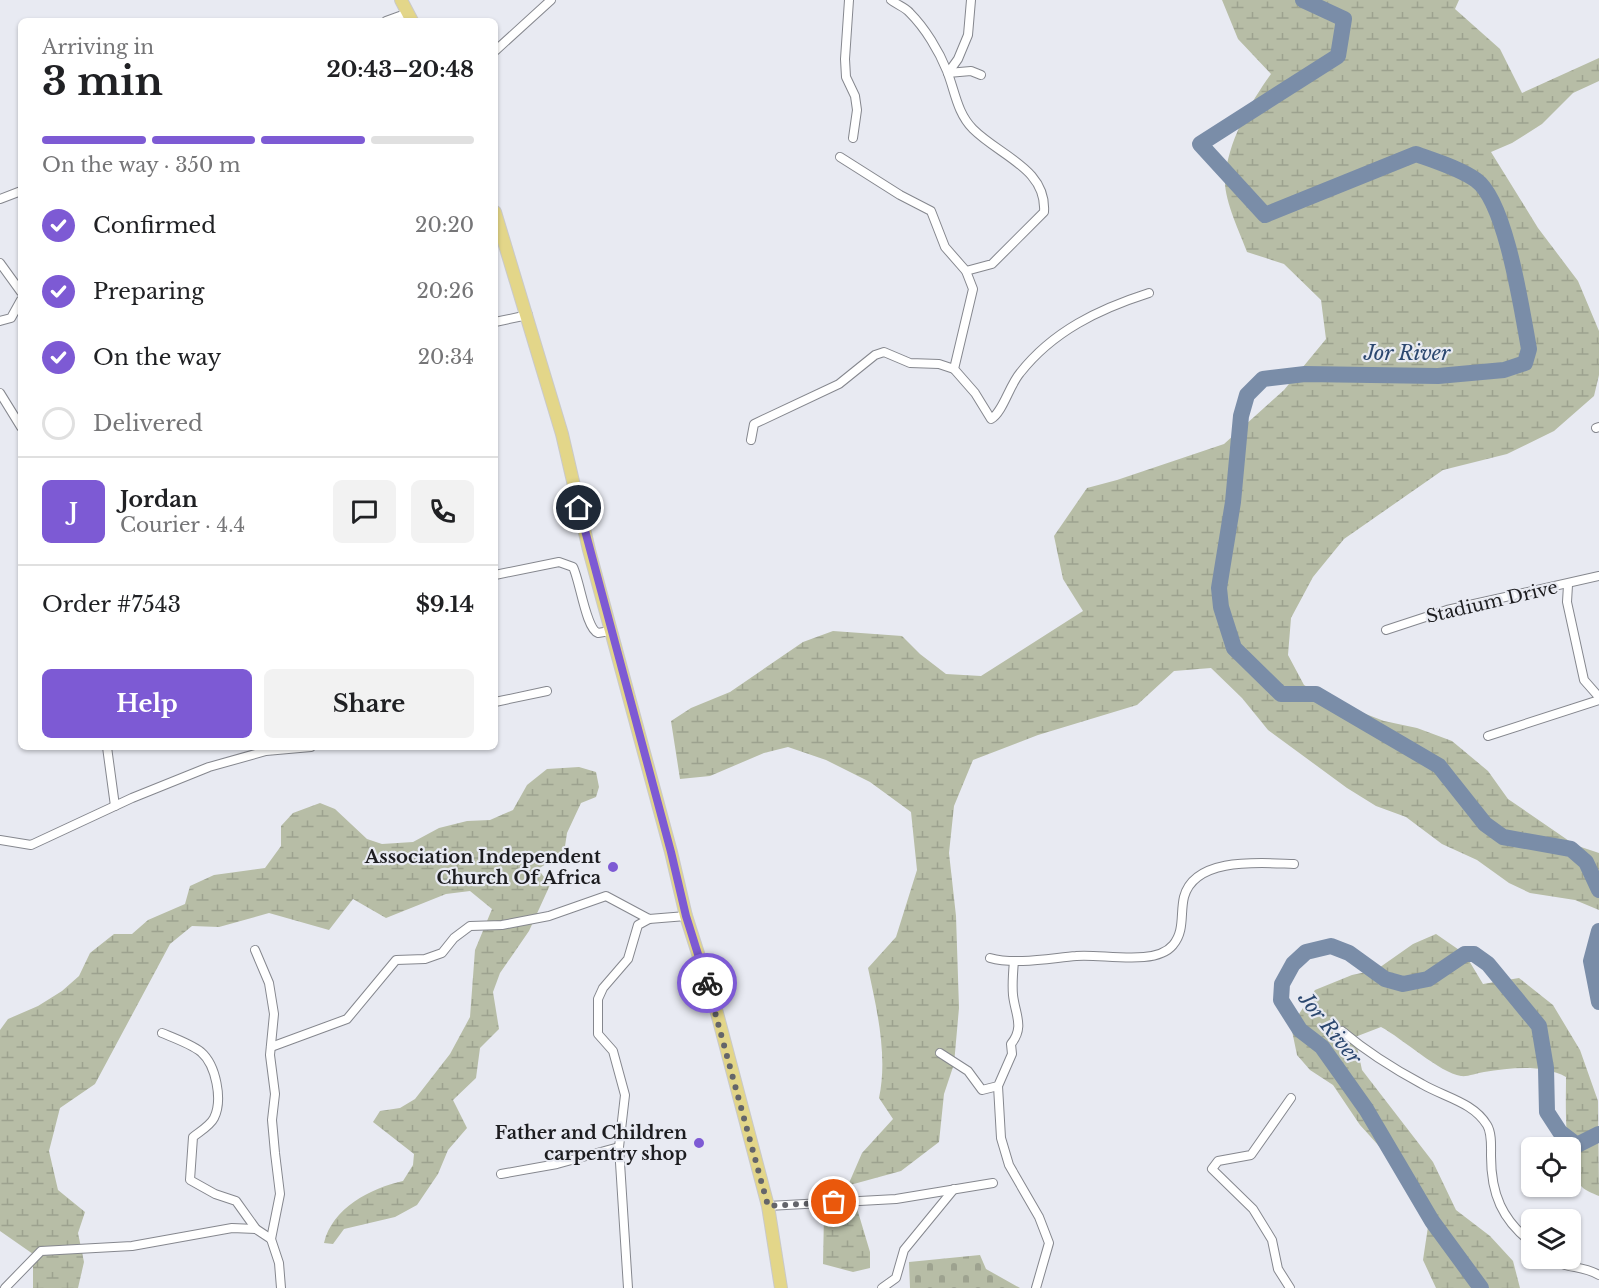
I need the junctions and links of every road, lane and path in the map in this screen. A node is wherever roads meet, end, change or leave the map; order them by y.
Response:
1 (401, 0) edge
2 (551, 0) edge
3 (849, 0) edge
4 (891, 0) edge
5 (972, 0) edge
6 (410, 17) edge
7 (498, 48) edge
8 (948, 73) junction
9 (981, 75) dead end
10 (853, 138) dead end
11 (840, 157) dead end
12 (18, 192) edge
13 (0, 199) edge
14 (498, 221) edge
15 (0, 263) edge
16 (966, 271) junction
17 (18, 288) edge
18 (1149, 293) dead end
19 (18, 305) edge
20 (528, 315) junction
21 (0, 321) edge
22 (498, 321) edge
23 (954, 369) junction
24 (0, 393) edge
25 (18, 422) edge
26 (751, 440) dead end
27 (498, 574) edge
28 (1599, 576) edge
29 (1568, 585) junction
30 (1386, 630) dead end
31 (610, 631) junction
32 (547, 691) dead end
33 (1599, 698) edge
34 (498, 701) edge
35 (1488, 736) dead end
36 (107, 750) edge
37 (266, 750) edge
38 (115, 806) junction
39 (0, 840) edge
40 (1294, 864) dead end
41 (686, 916) junction
42 (649, 919) junction
43 (255, 950) dead end
44 (990, 958) dead end
45 (1014, 961) junction
46 (1342, 1031) dead end
47 (162, 1033) dead end
48 (271, 1047) junction
49 (940, 1053) dead end
50 (998, 1086) junction
51 (1291, 1098) dead end
52 (620, 1147) junction
53 (501, 1174) dead end
54 (993, 1183) dead end
55 (954, 1189) junction
56 (768, 1206) junction
57 (256, 1229) junction
58 (1521, 1233) edge
59 (271, 1239) junction
60 (1581, 1267) edge
61 (1599, 1275) edge
62 (5, 1288) edge
63 (281, 1288) edge
64 (627, 1288) edge
65 (781, 1288) edge
66 (882, 1288) edge
67 (1036, 1288) edge
68 (1290, 1288) edge

1 - 6 main road
2 - 7 street
3 - 10 street
4 - 8 street
5 - 8 street
8 - 9 street
8 - 16 street
11 - 16 street
12 - 13 street
14 - 20 main road
15 - 17 street
16 - 23 street
18 - 23 street
19 - 21 street
20 - 22 street
20 - 31 main road
23 - 26 street
24 - 25 street
27 - 31 street
28 - 29 street, Stadium Drive
29 - 30 street, Stadium Drive
29 - 33 street
31 - 41 main road
32 - 34 street
33 - 35 street
36 - 38 street
37 - 38 street
38 - 39 street
40 - 45 street
41 - 42 street
41 - 56 main road
42 - 48 street
42 - 52 street
43 - 48 street
44 - 45 street
45 - 50 street
46 - 58 street
47 - 57 street
48 - 59 street
49 - 50 street
50 - 67 street
51 - 68 street
52 - 53 street
52 - 64 street
54 - 55 street
55 - 56 street
55 - 66 street
56 - 65 main road
57 - 59 street
57 - 62 street
59 - 63 street
60 - 61 street

